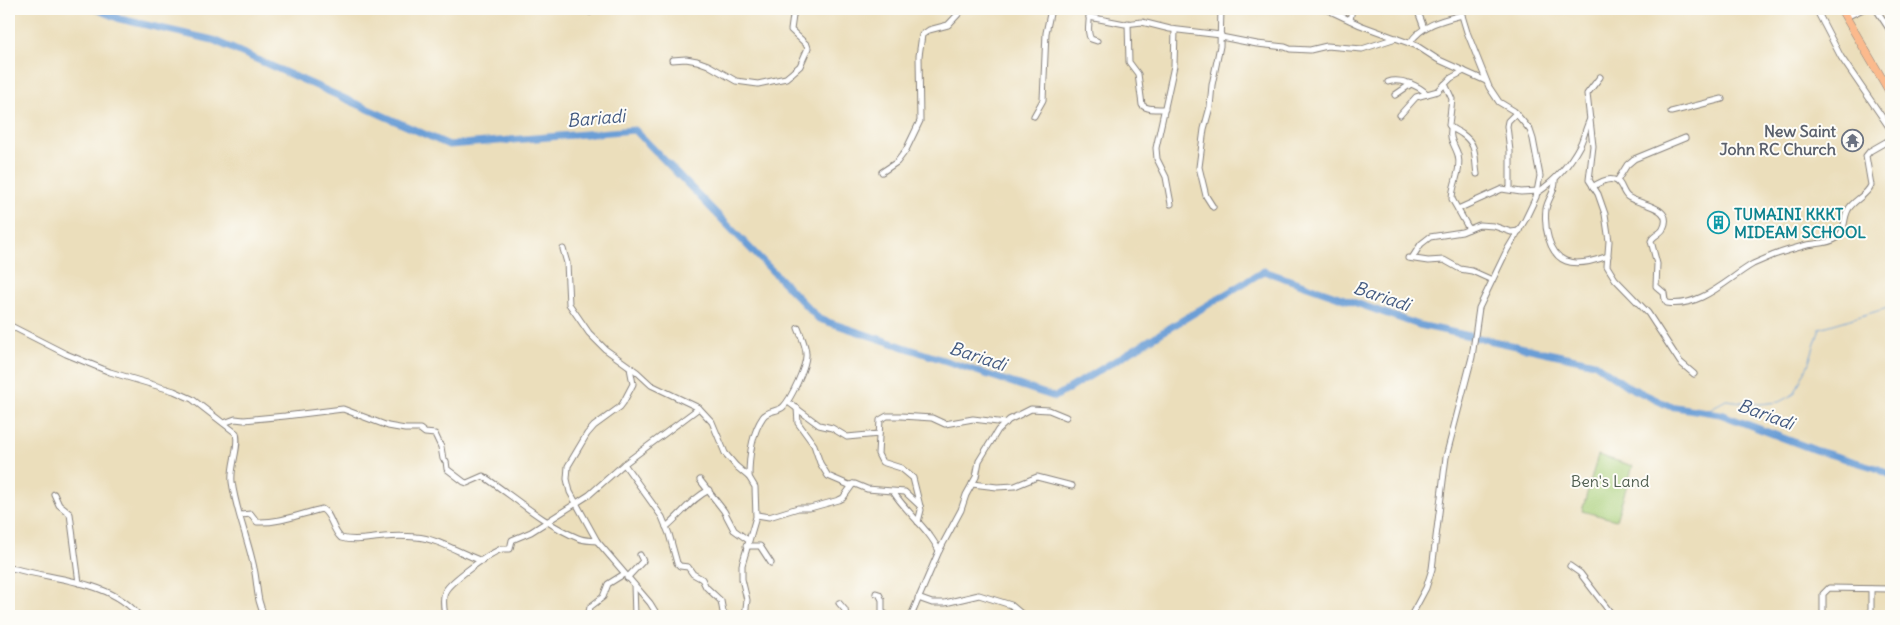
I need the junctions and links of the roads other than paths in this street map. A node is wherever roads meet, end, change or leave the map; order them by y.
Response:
1 (794, 9) edge
2 (963, 9) edge
3 (1051, 9) edge
4 (1088, 9) edge
5 (1222, 9) edge
6 (1326, 9) edge
7 (1352, 9) edge
8 (1417, 9) edge
9 (1816, 9) edge
10 (1841, 9) edge
11 (1863, 9) edge
12 (1876, 9) edge
13 (1335, 11) edge
14 (1461, 12) edge
15 (1089, 17) junction
16 (1846, 17) junction
17 (1350, 20) junction
18 (1128, 23) junction
19 (1424, 28) junction
20 (1175, 30) junction
21 (1891, 32) edge
22 (1221, 36) junction
23 (1396, 38) junction
24 (1097, 41) dead end
25 (1410, 44) junction
26 (672, 60) dead end
27 (1464, 71) junction
28 (1600, 77) dead end
29 (1486, 81) junction
30 (1388, 82) dead end
31 (1411, 84) junction
32 (1445, 84) junction
33 (1428, 94) junction
34 (1891, 94) edge
35 (1395, 95) dead end
36 (1722, 98) dead end
37 (1165, 108) junction
38 (1671, 112) dead end
39 (1516, 113) junction
40 (1400, 115) dead end
41 (1034, 116) dead end
42 (1590, 118) junction
43 (1451, 129) junction
44 (1891, 130) edge
45 (1686, 138) dead end
46 (1891, 139) edge
47 (882, 172) dead end
48 (1477, 174) dead end
49 (1555, 180) junction
50 (1617, 181) junction
51 (1593, 187) junction
52 (1510, 189) junction
53 (1537, 192) junction
54 (1171, 204) dead end
55 (1213, 207) dead end
56 (1458, 209) junction
57 (1469, 229) junction
58 (1519, 231) junction
59 (563, 249) dead end
60 (1608, 256) junction
61 (1492, 280) junction
62 (9, 325) edge
63 (798, 328) dead end
64 (630, 368) junction
65 (1694, 374) dead end
66 (788, 402) junction
67 (699, 408) junction
68 (797, 408) junction
69 (1066, 417) dead end
70 (224, 423) junction
71 (1006, 423) junction
72 (878, 434) junction
73 (624, 464) junction
74 (749, 477) junction
75 (700, 480) dead end
76 (853, 484) junction
77 (972, 484) junction
78 (1072, 486) dead end
79 (709, 490) junction
80 (894, 492) junction
81 (54, 494) dead end
82 (577, 504) junction
83 (920, 507) junction
84 (241, 515) junction
85 (757, 515) junction
86 (547, 521) junction
87 (918, 522) junction
88 (666, 527) junction
89 (597, 541) junction
90 (747, 543) junction
91 (939, 551) junction
92 (640, 555) dead end
93 (482, 561) junction
94 (771, 563) dead end
95 (1570, 566) dead end
96 (9, 568) edge
97 (625, 576) junction
98 (78, 583) junction
99 (634, 585) junction
100 (1871, 588) junction
101 (1891, 588) edge
102 (876, 593) dead end
103 (918, 598) junction
104 (839, 604) dead end
105 (139, 616) edge
106 (265, 616) edge
107 (445, 616) edge
108 (588, 616) edge
109 (635, 616) edge
110 (658, 616) edge
111 (727, 616) edge
112 (745, 616) edge
113 (846, 616) edge
114 (888, 616) edge
115 (911, 616) edge
116 (1024, 616) edge
117 (1411, 616) edge
118 (1613, 616) edge
119 (1823, 616) edge
120 (1871, 616) edge

1 - 26 street
2 - 47 street
3 - 41 street
4 - 15 street
5 - 22 street
6 - 13 street
7 - 17 street
8 - 19 street
9 - 44 street
10 - 16 highway
11 - 16 street
12 - 21 street
13 - 17 street
14 - 19 street
14 - 29 street
15 - 18 street
15 - 24 street
16 - 34 highway
17 - 23 street
18 - 20 street
18 - 37 street
19 - 25 street
20 - 22 street
20 - 37 street
22 - 23 street
22 - 55 street
23 - 25 street
25 - 27 street
27 - 29 street
27 - 32 street
28 - 42 street
29 - 39 street
30 - 31 street
31 - 33 street
31 - 35 street
32 - 33 street
32 - 43 street
33 - 40 street
36 - 38 street
37 - 54 street
39 - 52 street
39 - 53 street
42 - 49 street
42 - 51 street
43 - 48 street
43 - 56 street
45 - 50 street
46 - 50 street
49 - 53 street
49 - 60 street
50 - 51 street
51 - 60 street
52 - 53 street
52 - 56 street
53 - 58 street
56 - 57 street
57 - 58 street
57 - 61 street
58 - 61 street
59 - 64 street
60 - 65 street
61 - 117 street
62 - 70 street
63 - 66 street
64 - 67 street
64 - 82 street
66 - 68 street
66 - 74 street
67 - 73 street
67 - 74 street
68 - 72 street
68 - 76 street
69 - 71 street
70 - 84 street
70 - 86 street
71 - 72 street
71 - 77 street
72 - 83 street
73 - 82 street
73 - 88 street
74 - 85 street
75 - 79 street
76 - 80 street
76 - 85 street
77 - 78 street
77 - 91 street
79 - 88 street
79 - 90 street
80 - 83 street
80 - 87 street
81 - 98 street
82 - 86 street
82 - 89 street
83 - 87 street
84 - 93 street
84 - 106 street
85 - 90 street
86 - 89 street
86 - 93 street
87 - 91 street
88 - 111 street
89 - 97 street
90 - 94 street
90 - 112 street
91 - 103 street
92 - 97 street
93 - 107 street
95 - 118 street
96 - 98 street
97 - 99 street
97 - 108 street
98 - 105 street
99 - 109 street
99 - 110 street
100 - 101 street
100 - 119 street
100 - 120 street
102 - 114 street
103 - 115 street
103 - 116 street
104 - 113 street

